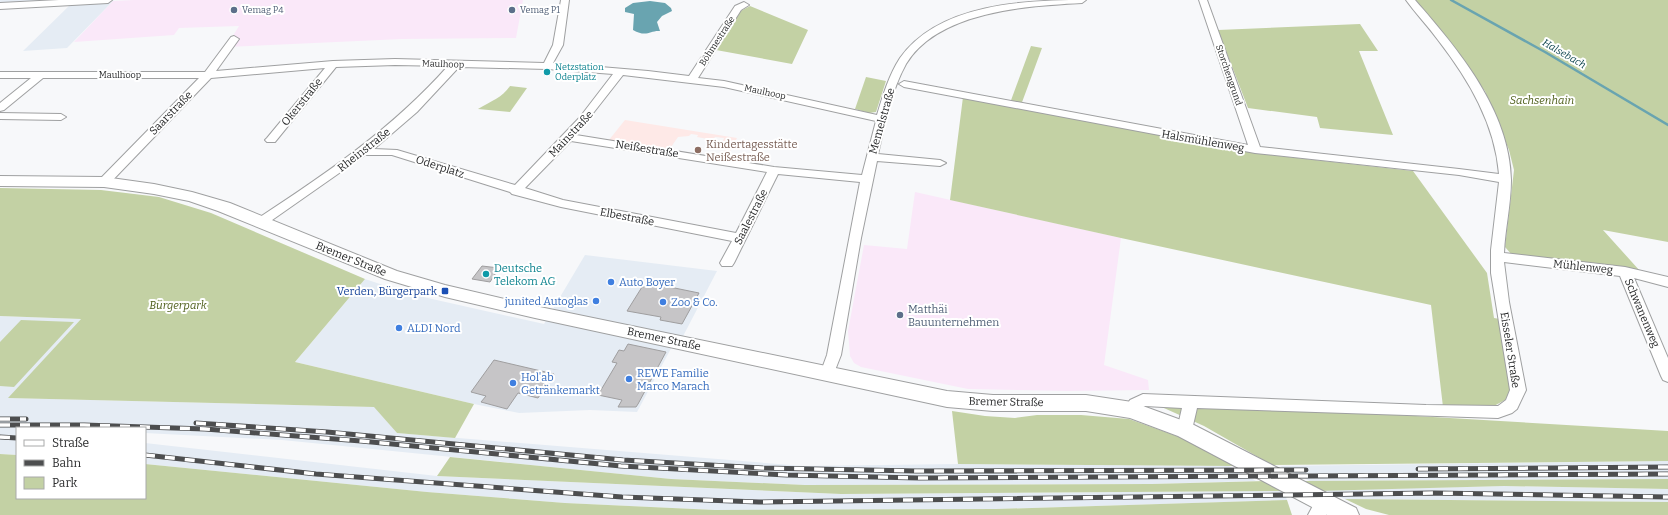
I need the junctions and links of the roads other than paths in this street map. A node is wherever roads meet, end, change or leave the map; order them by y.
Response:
1 (108, 0) edge
2 (565, 0) edge
3 (1082, 0) edge
4 (1203, 0) edge
5 (1410, 0) edge
6 (1016, 2) edge
7 (744, 5) dead end
8 (0, 6) edge
9 (234, 39) dead end
10 (333, 64) junction
11 (456, 64) junction
12 (547, 66) junction
13 (620, 72) junction
14 (0, 75) edge
15 (41, 75) junction
16 (208, 75) junction
17 (692, 79) junction
18 (904, 84) dead end
19 (0, 108) edge
20 (0, 116) edge
21 (61, 117) dead end
22 (882, 119) junction
23 (570, 137) junction
24 (271, 140) dead end
25 (1255, 150) junction
26 (364, 152) junction
27 (872, 157) junction
28 (940, 163) dead end
29 (774, 170) junction
30 (867, 179) junction
31 (1506, 179) junction
32 (0, 181) edge
33 (104, 182) junction
34 (516, 191) junction
35 (261, 222) junction
36 (740, 238) junction
37 (1498, 258) junction
38 (728, 263) dead end
39 (1625, 272) junction
40 (1668, 282) edge
41 (827, 374) junction
42 (1668, 376) edge
43 (1191, 401) junction
44 (1132, 410) junction
45 (1185, 430) junction
46 (1320, 509) edge
47 (1348, 515) edge

1 - 8 street
2 - 12 street
3 - 6 street, Memelstraße
4 - 25 street, Storchengrund
5 - 31 street, Eisseler Straße
6 - 22 street, Memelstraße
7 - 17 street, Böhmestraße
9 - 16 street, Saarstraße
10 - 11 street, Maulhoop
10 - 16 street, Maulhoop
10 - 24 street, Okerstraße
11 - 12 street, Maulhoop
11 - 26 street, Rheinstraße
12 - 13 street, Maulhoop
13 - 17 street, Maulhoop
13 - 23 street, Mainstraße
14 - 15 street, Maulhoop
15 - 16 street, Maulhoop
15 - 19 street
16 - 33 street, Saarstraße
17 - 22 street, Maulhoop
18 - 25 street, Halsmühlenweg
20 - 21 street
22 - 27 street, Memelstraße
23 - 29 street, Neißestraße
23 - 34 street, Mainstraße
25 - 31 street, Halsmühlenweg
26 - 34 street, Oderplatz
26 - 35 street, Rheinstraße
27 - 28 street
27 - 30 street, Memelstraße
29 - 30 street, Neißestraße
29 - 36 street, Saalestraße
30 - 41 street, Memelstraße
31 - 37 street, Eisseler Straße
32 - 33 main road, Bremer Straße
33 - 35 main road, Bremer Straße
34 - 36 street, Elbestraße
35 - 41 main road, Bremer Straße
36 - 38 street, Saalestraße
37 - 39 street, Mühlenweg
37 - 43 street, Eisseler Straße
39 - 40 street, Mühlenweg
39 - 42 street, Schwanenweg
41 - 44 main road, Bremer Straße
43 - 44 street, Eisseler Straße
43 - 45 street
44 - 45 main road, Bremer Straße
45 - 46 main road, Bremer Straße
46 - 47 main road, Bremer Straße

